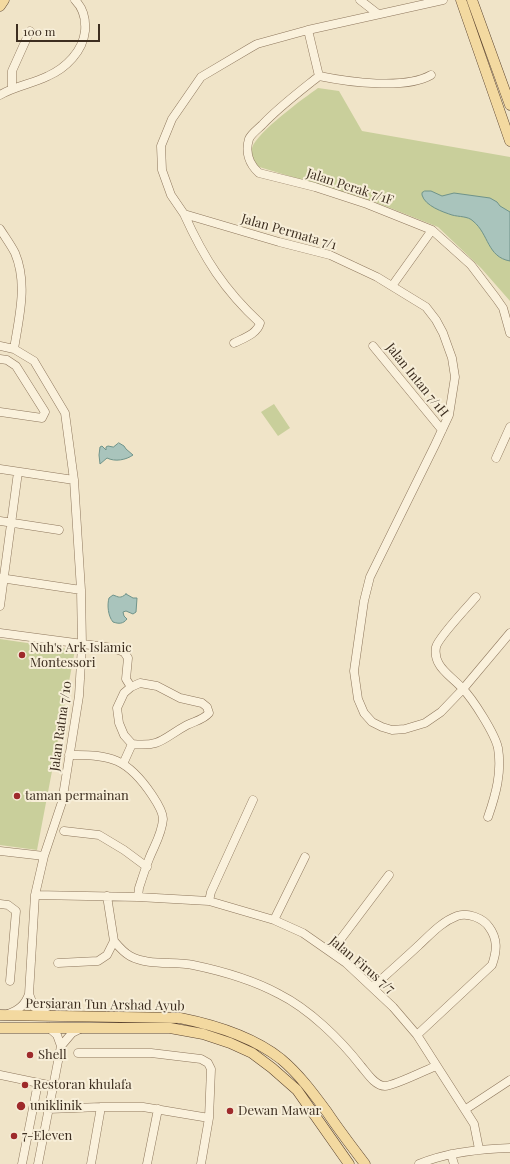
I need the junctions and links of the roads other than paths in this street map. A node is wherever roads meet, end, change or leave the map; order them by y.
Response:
1 (4, 0) edge
2 (75, 0) edge
3 (360, 0) edge
4 (443, 0) edge
5 (461, 0) edge
6 (472, 0) edge
7 (0, 6) edge
8 (378, 14) junction
9 (308, 30) junction
10 (30, 31) dead end
11 (319, 76) junction
12 (431, 76) dead end
13 (12, 88) junction
14 (0, 95) edge
15 (510, 105) edge
16 (510, 141) edge
17 (184, 214) junction
18 (0, 229) edge
19 (432, 230) junction
20 (392, 286) junction
21 (510, 333) edge
22 (234, 343) dead end
23 (0, 346) edge
24 (373, 346) dead end
25 (14, 349) junction
26 (0, 359) edge
27 (0, 412) edge
28 (510, 428) edge
29 (442, 430) junction
30 (496, 458) dead end
31 (0, 469) edge
32 (18, 472) junction
33 (74, 480) junction
34 (0, 521) edge
35 (11, 523) junction
36 (59, 530) dead end
37 (2, 579) edge
38 (81, 590) junction
39 (476, 597) dead end
40 (0, 606) edge
41 (0, 633) edge
42 (510, 633) edge
43 (82, 644) junction
44 (131, 687) junction
45 (463, 689) junction
46 (132, 744) junction
47 (69, 755) junction
48 (123, 764) junction
49 (253, 800) dead end
50 (488, 817) dead end
51 (64, 831) dead end
52 (0, 851) edge
53 (44, 856) junction
54 (305, 857) dead end
55 (147, 867) junction
56 (389, 875) dead end
57 (35, 895) junction
58 (108, 896) junction
59 (138, 897) junction
60 (209, 901) junction
61 (0, 904) edge
62 (274, 920) junction
63 (114, 942) junction
64 (331, 952) junction
65 (58, 963) dead end
66 (10, 981) dead end
67 (373, 987) junction
68 (29, 994) junction
69 (2, 1015) edge
70 (50, 1016) junction
71 (48, 1027) junction
72 (87, 1027) junction
73 (0, 1028) edge
74 (416, 1035) junction
75 (61, 1046) junction
76 (78, 1053) dead end
77 (436, 1066) junction
78 (0, 1075) edge
79 (510, 1080) edge
80 (38, 1083) junction
81 (53, 1086) junction
82 (101, 1107) junction
83 (48, 1109) junction
84 (158, 1109) junction
85 (466, 1109) junction
86 (209, 1118) junction
87 (510, 1148) edge
88 (479, 1149) junction
89 (451, 1154) junction
90 (22, 1164) edge
91 (38, 1164) edge
92 (91, 1164) edge
93 (147, 1164) edge
94 (201, 1164) edge
95 (349, 1164) edge
96 (365, 1164) edge
97 (418, 1164) edge
98 (454, 1164) edge

1 - 7 main road
2 - 13 street
3 - 8 street
4 - 8 street
5 - 16 main road
6 - 15 main road
8 - 9 street
9 - 11 street
9 - 17 street
10 - 13 street
11 - 12 street
11 - 19 street, Jalan Perak 7/1F
13 - 14 street
17 - 20 street, Jalan Permata 7/1
17 - 22 street
18 - 25 street
19 - 20 street
19 - 21 street, Jalan Perak 7/1F
20 - 29 street, Jalan Permata 7/1
23 - 25 street, Jalan Ratna 7/10
24 - 29 street, Jalan Intan 7/1H
25 - 33 street, Jalan Ratna 7/10
26 - 27 street
28 - 30 street
29 - 45 street, Jalan Permata 7/1
31 - 32 street
32 - 33 street
32 - 35 street
33 - 38 street, Jalan Ratna 7/10
34 - 35 street
35 - 36 street
35 - 37 street
37 - 38 street
37 - 40 street
38 - 43 street, Jalan Ratna 7/10
39 - 45 street
41 - 43 street
42 - 45 street, Jalan Permata 7/1
43 - 44 street
43 - 47 street, Jalan Ratna 7/10
44 - 46 street
44 - 46 street
45 - 50 street
46 - 48 street
47 - 48 street
47 - 53 street, Jalan Ratna 7/10
48 - 55 street
49 - 60 street
51 - 55 street
52 - 53 street
53 - 57 street, Jalan Ratna 7/10
54 - 62 street
55 - 59 street
56 - 64 street
57 - 58 street, Jalan Firus 7/7
57 - 68 street, Jalan Ratna 7/10
58 - 59 street, Jalan Firus 7/7
58 - 63 street
59 - 60 street, Jalan Firus 7/7
60 - 62 street, Jalan Firus 7/7
61 - 66 street
62 - 64 street, Jalan Firus 7/7
63 - 65 street
63 - 77 street
64 - 67 street, Jalan Firus 7/7
67 - 74 street, Jalan Firus 7/7
67 - 74 street
68 - 69 street
68 - 70 street
69 - 70 main road, Persiaran Tun Arshad Ayub
70 - 96 main road, Persiaran Tun Arshad Ayub
71 - 72 main road, Persiaran Tun Arshad Ayub
71 - 73 main road, Persiaran Tun Arshad Ayub
71 - 75 street
72 - 75 street
72 - 95 main road, Persiaran Tun Arshad Ayub
74 - 77 street, Jalan Firus 7/7
75 - 81 street
76 - 86 street
77 - 85 street, Jalan Firus 7/7
78 - 80 street
79 - 85 street
80 - 81 street
80 - 90 street
81 - 83 street
82 - 83 street
82 - 84 street
82 - 92 street
83 - 91 street
84 - 86 street
84 - 93 street
85 - 88 street, Jalan Firus 7/7
86 - 94 street
87 - 88 street
88 - 89 street
89 - 97 street
89 - 98 street

